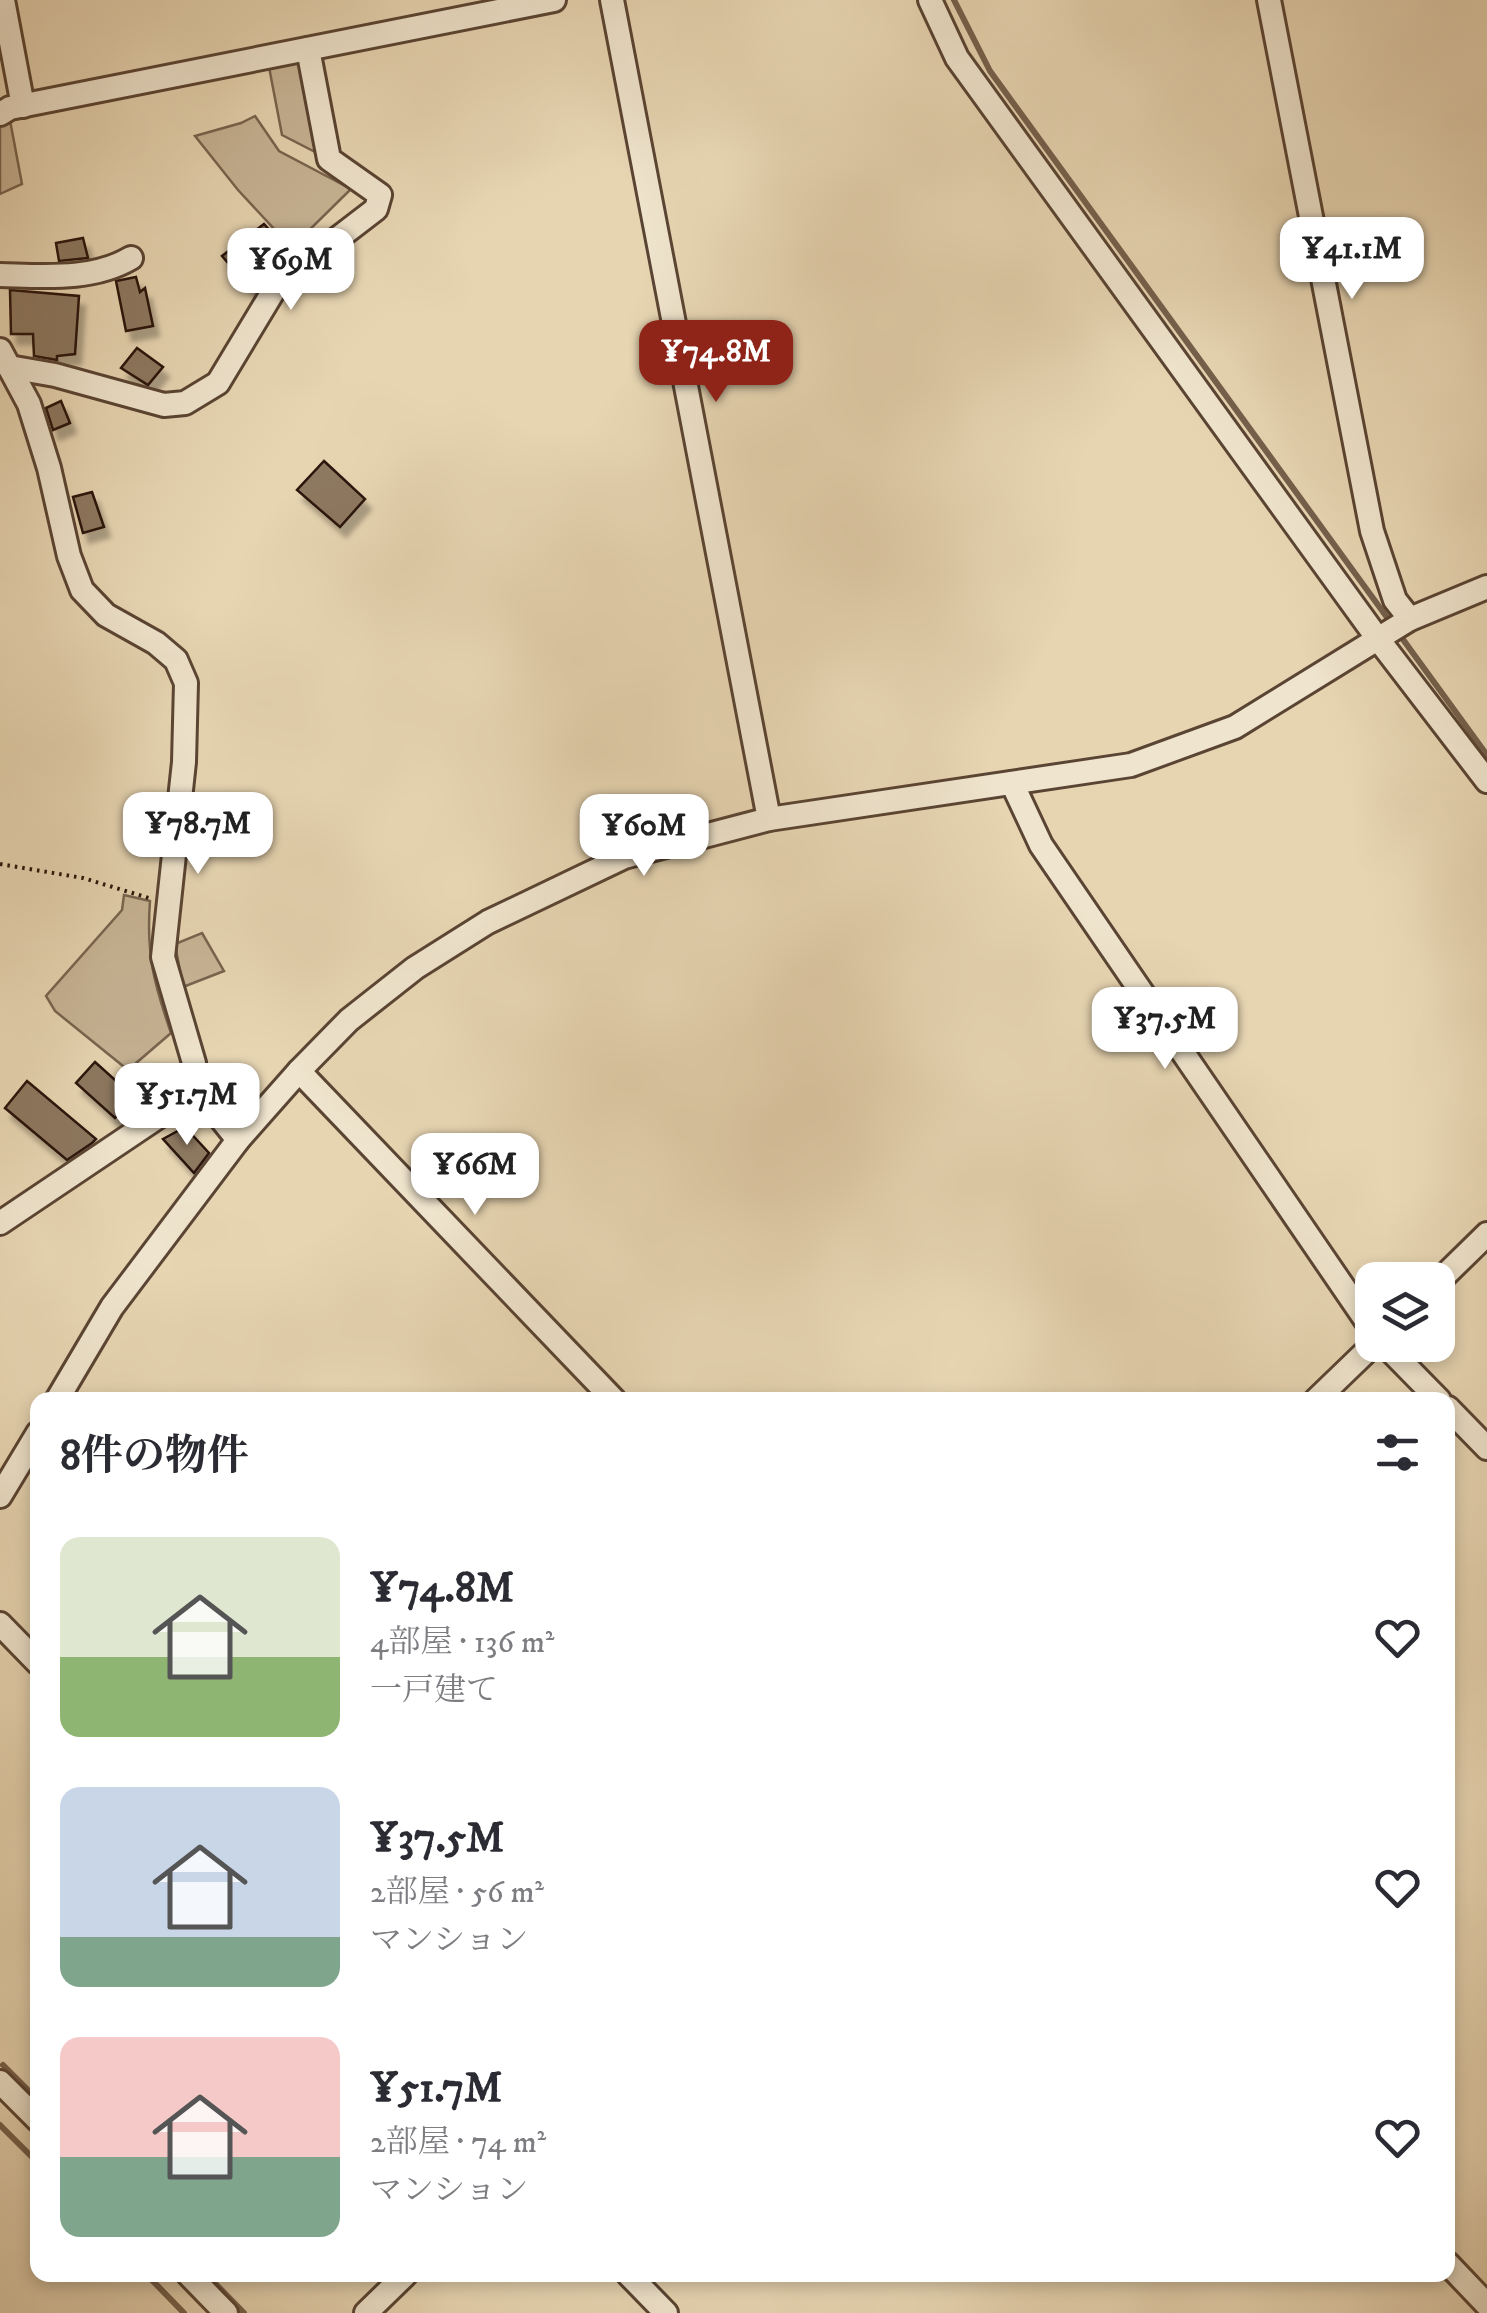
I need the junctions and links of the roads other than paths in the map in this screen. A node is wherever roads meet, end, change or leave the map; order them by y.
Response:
1 (2, 0) edge
2 (554, 0) edge
3 (612, 0) edge
4 (930, 0) edge
5 (1269, 0) edge
6 (308, 49) junction
7 (23, 106) junction
8 (0, 114) edge
9 (131, 258) dead end
10 (0, 275) edge
11 (5, 358) edge
12 (1487, 587) edge
13 (1394, 630) junction
14 (1487, 781) edge
15 (1012, 783) junction
16 (769, 819) junction
17 (298, 1072) junction
18 (198, 1090) junction
19 (238, 1140) junction
20 (0, 1223) edge
21 (1487, 1234) edge
22 (1455, 1265) edge
23 (1355, 1304) edge
24 (1355, 1362) edge
25 (1402, 1362) edge
26 (62, 1392) edge
27 (606, 1392) edge
28 (1324, 1392) edge
29 (1431, 1392) edge
30 (1455, 1415) edge
31 (30, 1445) edge
32 (1487, 1448) edge
33 (0, 1496) edge
34 (0, 1624) edge
35 (30, 1654) edge
36 (0, 2082) edge
37 (30, 2112) edge
38 (1455, 2271) edge
39 (196, 2282) edge
40 (398, 2282) edge
41 (636, 2282) edge
42 (1487, 2305) edge
43 (226, 2313) edge
44 (366, 2313) edge
45 (666, 2313) edge

1 - 7 street
2 - 6 street
3 - 16 street
4 - 13 street
5 - 13 street
6 - 7 street
6 - 11 street
7 - 8 street
9 - 10 street
11 - 18 street
12 - 13 street
13 - 14 street
13 - 15 street
15 - 16 street
15 - 23 street
16 - 17 street
17 - 19 street
17 - 27 street
18 - 19 street
18 - 20 street
19 - 26 street
21 - 22 street
24 - 28 street
25 - 29 street
30 - 32 street
31 - 33 street
34 - 35 street
36 - 37 street
38 - 42 street
39 - 43 street
40 - 44 street
41 - 45 street

